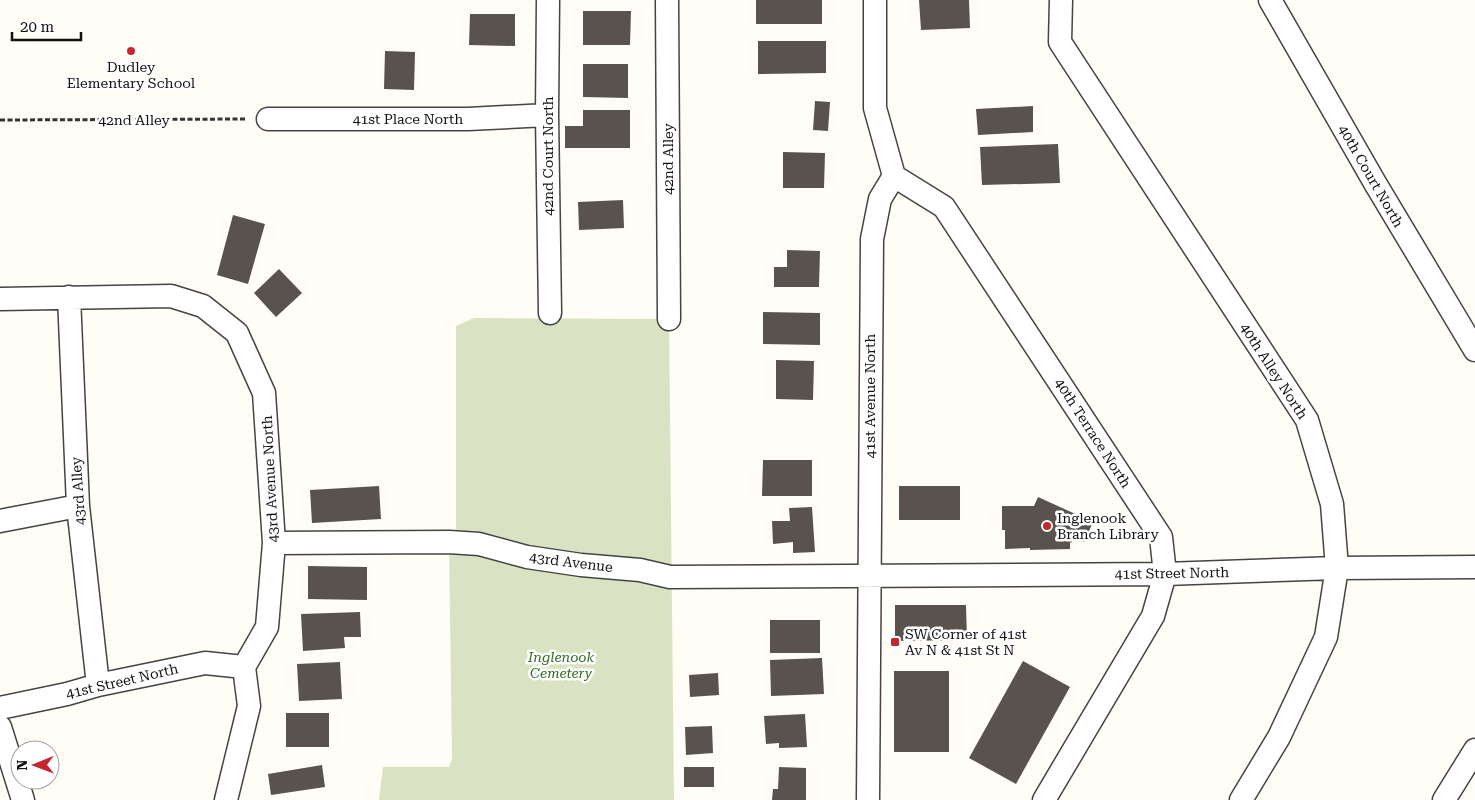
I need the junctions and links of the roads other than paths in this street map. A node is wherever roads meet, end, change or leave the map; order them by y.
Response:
1 (548, 0) edge
2 (668, 0) edge
3 (875, 0) edge
4 (1061, 0) edge
5 (1270, 0) edge
6 (547, 114) junction
7 (268, 119) road end
8 (894, 176) junction
9 (69, 297) junction
10 (0, 299) edge
11 (550, 313) dead end
12 (669, 319) dead end
13 (1475, 350) edge
14 (78, 506) junction
15 (0, 521) edge
16 (274, 543) junction
17 (1475, 567) edge
18 (1337, 568) junction
19 (1165, 574) junction
20 (869, 575) junction
21 (244, 667) junction
22 (98, 685) junction
23 (0, 708) edge
24 (0, 727) edge
25 (1475, 750) edge
26 (23, 800) edge
27 (226, 800) edge
28 (868, 800) edge
29 (1044, 800) edge
30 (1241, 800) edge
31 (1444, 800) edge

1 - 6 street, 42nd Court North
2 - 12 street, 42nd Alley
3 - 8 street
4 - 18 street, 40th Alley North
5 - 13 street, 40th Court North
6 - 7 street, 41st Place North
6 - 11 street, 42nd Court North
8 - 19 street, 40th Terrace North
8 - 20 street, 41st Avenue North
9 - 10 street
9 - 14 street, 43rd Alley
9 - 16 street, 43rd Avenue North
14 - 15 street
14 - 22 street, 43rd Alley
16 - 20 street, 43rd Avenue
16 - 21 street, 43rd Avenue North
17 - 18 street, 41st Street North
18 - 19 street, 41st Street North
18 - 30 street, 40th Alley North
19 - 20 street, 41st Street North
19 - 29 street, 40th Terrace North
20 - 28 street, 41st Avenue North
21 - 22 street, 41st Street North
21 - 27 street
22 - 23 street, 41st Street North
24 - 26 street
25 - 31 street

